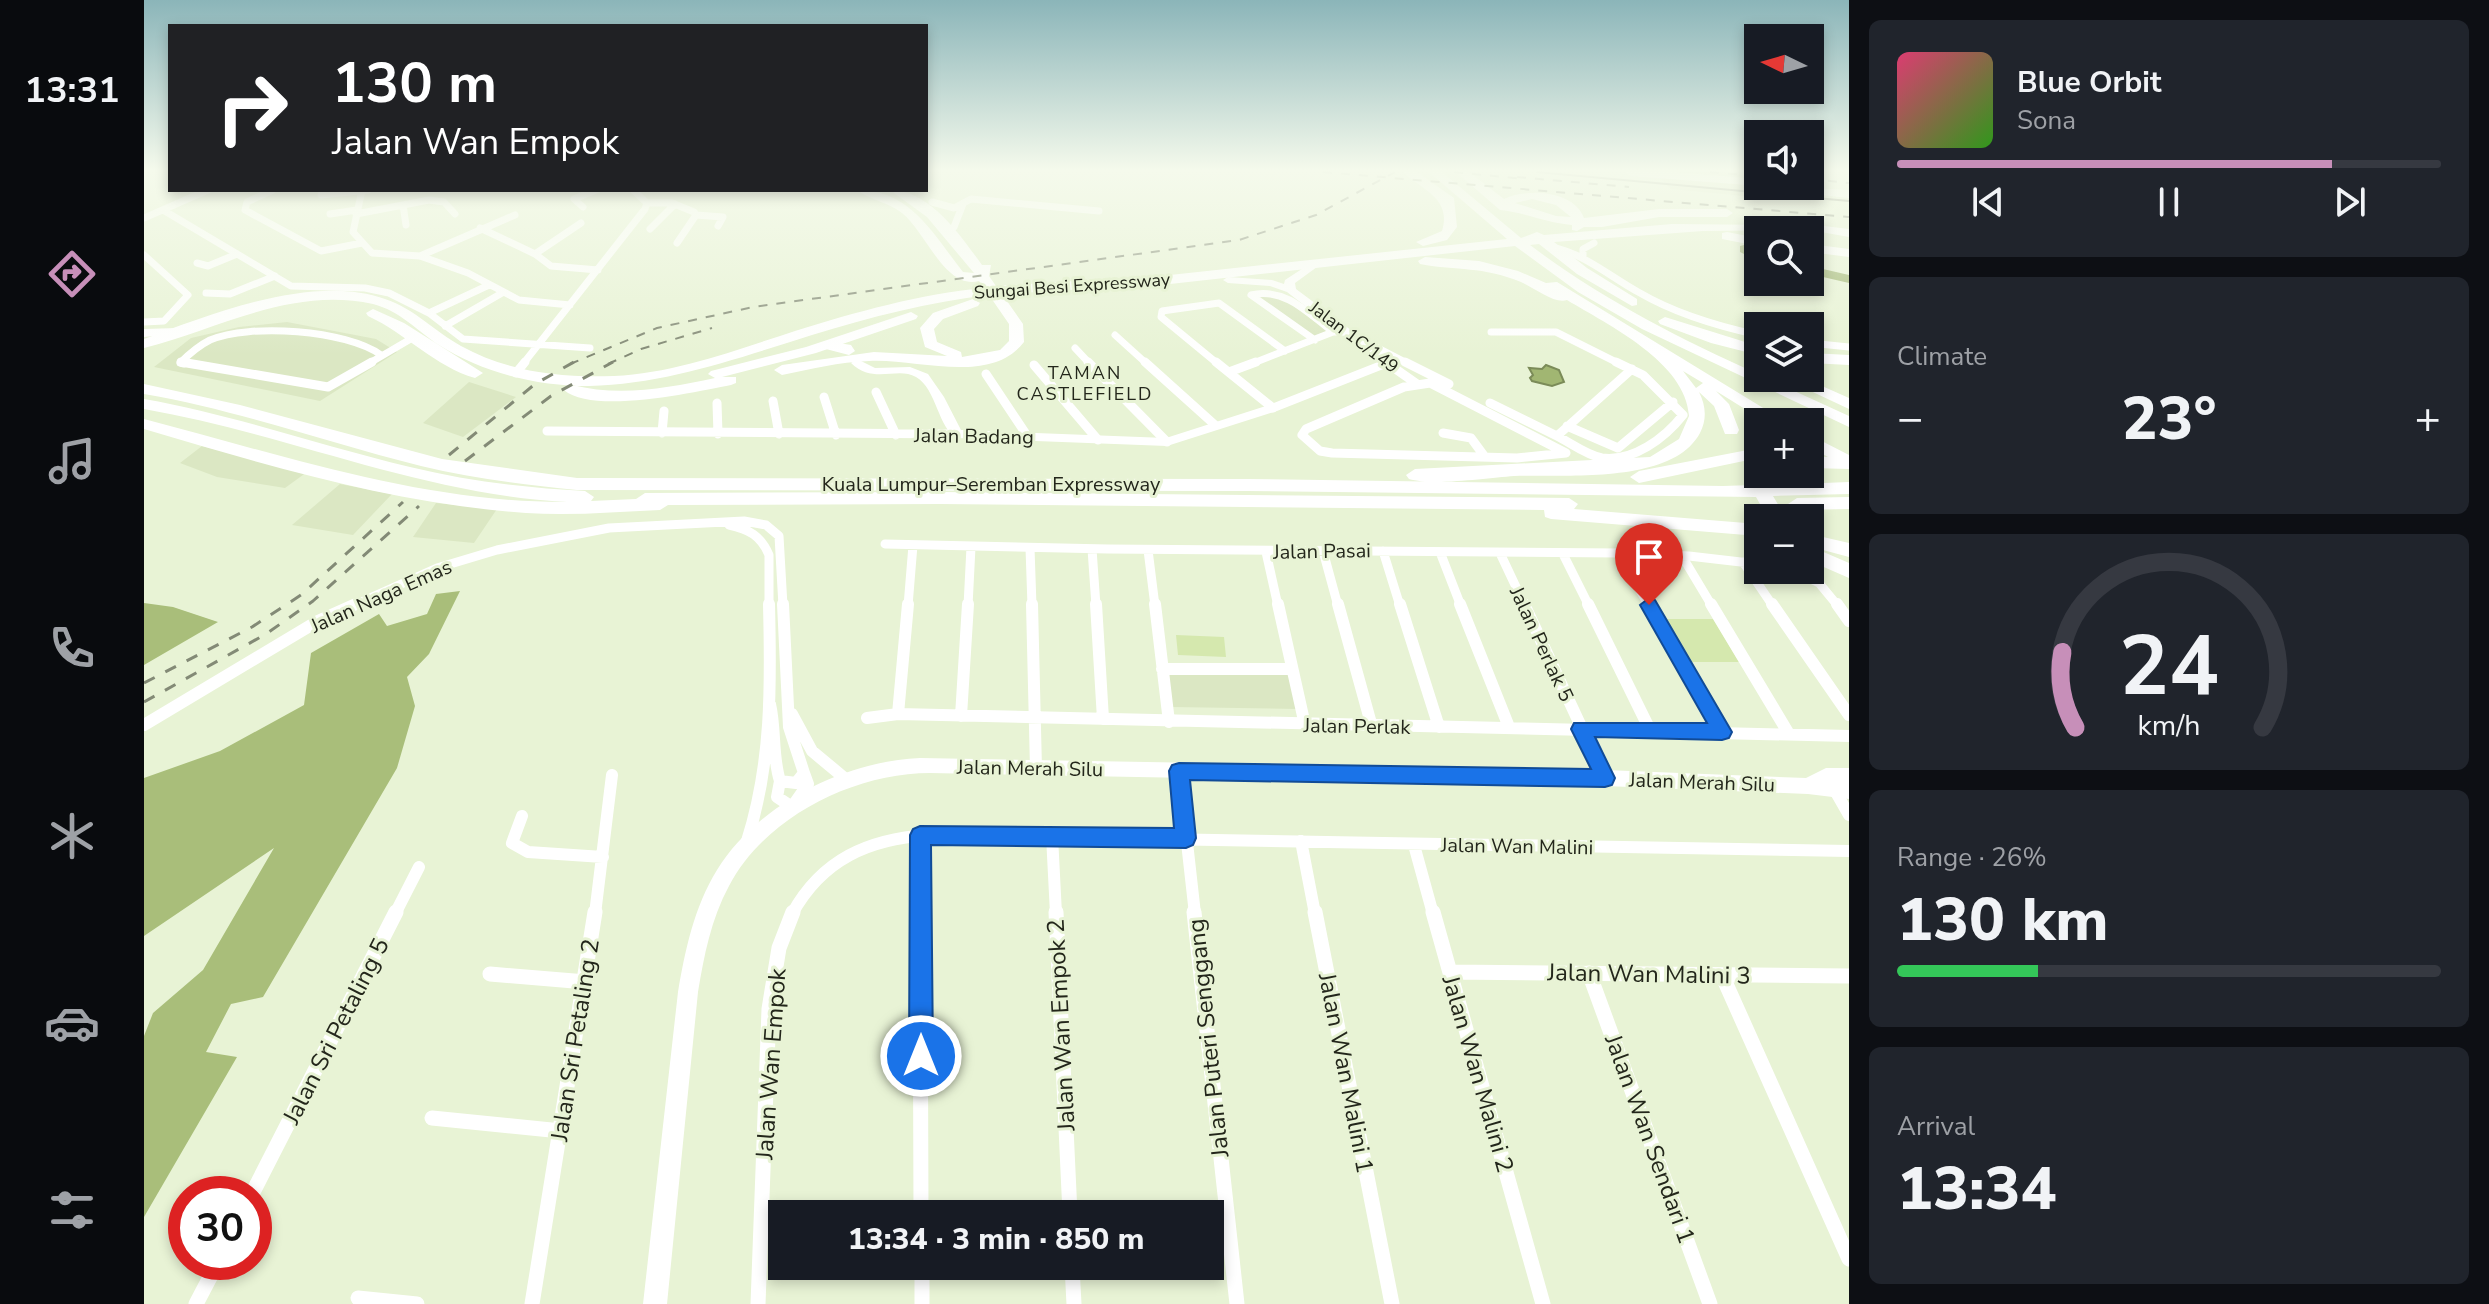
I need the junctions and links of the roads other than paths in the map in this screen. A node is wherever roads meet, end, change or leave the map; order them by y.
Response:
1 (201, 233) edge
2 (287, 233) edge
3 (354, 233) edge
4 (470, 233) edge
5 (490, 233) edge
6 (566, 233) edge
7 (628, 233) edge
8 (684, 233) edge
9 (926, 233) edge
10 (949, 233) edge
11 (951, 233) edge
12 (1448, 233) edge
13 (1490, 233) edge
14 (1512, 233) edge
15 (1516, 233) edge
16 (1535, 233) edge
17 (1558, 233) edge
18 (1614, 233) edge
19 (1744, 238) edge
20 (1534, 240) junction
21 (362, 243) junction
22 (677, 243) dead end
23 (1594, 243) junction
24 (1824, 243) edge
25 (1849, 245) edge
26 (1551, 247) junction
27 (1824, 250) edge
28 (1849, 253) edge
29 (237, 254) junction
30 (535, 254) junction
31 (144, 255) edge
32 (420, 256) junction
33 (1583, 257) junction
34 (1382, 260) junction
35 (1297, 262) junction
36 (197, 263) dead end
37 (1551, 264) junction
38 (1312, 267) junction
39 (986, 268) junction
40 (598, 270) junction
41 (955, 271) junction
42 (275, 276) junction
43 (1228, 280) junction
44 (1070, 283) junction
45 (489, 285) junction
46 (1291, 290) junction
47 (206, 293) dead end
48 (502, 293) junction
49 (977, 301) junction
50 (570, 305) junction
51 (896, 307) junction
52 (429, 313) junction
53 (1633, 315) junction
54 (144, 322) edge
55 (832, 324) junction
56 (1010, 324) junction
57 (445, 326) junction
58 (180, 331) junction
59 (1744, 331) edge
60 (1333, 332) junction
61 (1347, 332) junction
62 (1491, 332) dead end
63 (144, 333) edge
64 (1115, 335) dead end
65 (414, 337) junction
66 (786, 339) junction
67 (1315, 340) junction
68 (144, 344) edge
69 (1824, 344) edge
70 (537, 346) junction
71 (851, 347) junction
72 (1744, 347) edge
73 (1849, 347) edge
74 (590, 348) dead end
75 (1075, 348) dead end
76 (1653, 348) junction
77 (1285, 351) junction
78 (144, 352) edge
79 (381, 355) junction
80 (795, 355) junction
81 (1744, 358) edge
82 (1824, 359) edge
83 (1849, 360) edge
84 (1387, 363) junction
85 (1034, 365) dead end
86 (1744, 367) edge
87 (1632, 369) junction
88 (1229, 372) junction
89 (516, 373) junction
90 (986, 374) dead end
91 (1417, 384) junction
92 (1824, 384) edge
93 (144, 389) edge
94 (572, 390) junction
95 (876, 392) dead end
96 (1800, 392) edge
97 (1822, 392) edge
98 (1849, 393) edge
99 (824, 397) dead end
100 (773, 401) dead end
101 (1673, 402) junction
102 (717, 403) dead end
103 (144, 404) edge
104 (1849, 404) edge
105 (1273, 408) junction
106 (1754, 408) edge
107 (178, 410) junction
108 (664, 411) dead end
109 (1849, 415) edge
110 (1849, 422) edge
111 (144, 424) edge
112 (1215, 425) junction
113 (1567, 426) junction
114 (1731, 430) junction
115 (547, 431) dead end
116 (662, 433) junction
117 (1443, 433) dead end
118 (718, 434) junction
119 (779, 434) junction
120 (957, 434) junction
121 (836, 435) junction
122 (896, 435) junction
123 (1557, 436) junction
124 (1028, 437) junction
125 (1098, 440) junction
126 (1167, 442) junction
127 (223, 446) junction
128 (1824, 448) edge
129 (1824, 452) edge
130 (1849, 453) edge
131 (1744, 456) edge
132 (1485, 457) junction
133 (1824, 462) edge
134 (1849, 463) edge
135 (1688, 467) junction
136 (1247, 485) junction
137 (1339, 486) junction
138 (1849, 488) edge
139 (1793, 498) junction
140 (1728, 499) junction
141 (724, 500) junction
142 (1408, 502) junction
143 (1849, 503) edge
144 (1602, 504) junction
145 (713, 522) junction
146 (1744, 527) edge
147 (1744, 529) edge
148 (885, 544) dead end
149 (913, 545) junction
150 (1824, 545) edge
151 (971, 547) junction
152 (1030, 548) junction
153 (1824, 548) edge
154 (1092, 549) junction
155 (1148, 550) junction
156 (1849, 550) edge
157 (1323, 551) junction
158 (1383, 551) junction
159 (1266, 552) junction
160 (1440, 552) junction
161 (1500, 553) junction
162 (1563, 554) junction
163 (1619, 554) junction
164 (1682, 556) junction
165 (1824, 559) edge
166 (1849, 560) edge
167 (1743, 562) joint
168 (1849, 571) edge
169 (1821, 584) edge
170 (1849, 621) edge
171 (1162, 669) junction
172 (1291, 669) junction
173 (205, 688) junction
174 (788, 702) junction
175 (770, 704) junction
176 (898, 714) junction
177 (1849, 715) edge
178 (961, 716) junction
179 (867, 718) dead end
180 (144, 719) edge
181 (1035, 719) junction
182 (1103, 719) junction
183 (1169, 722) junction
184 (144, 725) edge
185 (1305, 725) junction
186 (1372, 727) junction
187 (1439, 727) junction
188 (1509, 727) junction
189 (1581, 729) junction
190 (1650, 730) junction
191 (1722, 732) junction
192 (1789, 734) junction
193 (1849, 736) edge
194 (1036, 769) junction
195 (1179, 771) junction
196 (804, 773) junction
197 (612, 775) dead end
198 (1849, 776) edge
199 (1605, 778) junction
200 (780, 781) junction
201 (848, 781) junction
202 (1842, 798) edge
203 (792, 807) junction
204 (522, 816) dead end
205 (920, 835) junction
206 (1052, 836) junction
207 (1186, 838) junction
208 (1301, 841) junction
209 (1414, 845) junction
210 (1849, 851) edge
211 (742, 854) junction
212 (603, 857) junction
213 (419, 867) dead end
214 (1450, 972) junction
215 (1589, 973) junction
216 (490, 974) dead end
217 (1722, 975) junction
218 (1849, 976) edge
219 (586, 982) junction
220 (432, 1118) dead end
221 (561, 1131) junction
222 (261, 1176) edge
223 (921, 1200) edge
224 (1069, 1200) edge
225 (1849, 1259) edge
226 (209, 1280) edge
227 (922, 1280) edge
228 (1073, 1280) edge
229 (358, 1298) dead end
230 (196, 1304) edge
231 (417, 1304) edge
232 (532, 1304) edge
233 (655, 1304) edge
234 (758, 1304) edge
235 (922, 1304) edge
236 (1074, 1304) edge
237 (1237, 1304) edge
238 (1392, 1304) edge
239 (1543, 1304) edge
240 (1710, 1304) edge

1 - 29 street
2 - 21 street
3 - 21 street
4 - 32 street
5 - 30 street
6 - 30 street
7 - 40 street
8 - 22 street
9 - 41 highway
10 - 56 highway
11 - 39 highway
12 - 35 highway
13 - 76 highway
14 - 37 highway
15 - 37 highway
16 - 81 highway
17 - 20 highway
18 - 20 highway, Sungai Besi Expressway
19 - 23 highway, Sungai Besi Expressway
20 - 35 highway, Sungai Besi Expressway
21 - 32 street
23 - 26 highway, Sungai Besi Expressway
23 - 33 street
24 - 25 highway
26 - 33 street
26 - 34 highway, Sungai Besi Expressway
27 - 28 highway
29 - 36 street
29 - 42 street
30 - 40 street
31 - 54 street
32 - 45 street
33 - 59 street
34 - 38 highway, Sungai Besi Expressway
34 - 114 highway
35 - 44 highway, Sungai Besi Expressway
37 - 53 highway
38 - 43 highway, Sungai Besi Expressway
38 - 46 street, Jalan 1C/149
39 - 41 highway
39 - 44 highway
40 - 50 street
41 - 51 highway
42 - 47 street
42 - 52 street
43 - 46 street, Jalan 1C/149
43 - 49 highway, Sungai Besi Expressway
44 - 51 highway, Sungai Besi Expressway
45 - 48 street
45 - 52 street
46 - 61 street, Jalan 1C/149
48 - 50 street
48 - 57 street
49 - 56 highway
49 - 71 highway, Sungai Besi Expressway
50 - 70 street
51 - 55 highway, Sungai Besi Expressway
52 - 57 street
53 - 72 highway
53 - 86 highway
53 - 110 highway
53 - 114 highway
55 - 66 highway, Sungai Besi Expressway
55 - 71 highway
56 - 94 highway
57 - 70 street
58 - 63 street
58 - 68 highway, Sungai Besi Expressway
58 - 89 highway, Sungai Besi Expressway
60 - 61 street
60 - 67 street
60 - 67 street
61 - 84 street, Jalan 1C/149
61 - 123 street
62 - 87 street
64 - 112 street
65 - 78 highway, Sungai Besi Expressway
65 - 79 street
65 - 94 highway, Sungai Besi Expressway
66 - 80 highway
66 - 89 highway, Sungai Besi Expressway
67 - 77 street
69 - 73 street
70 - 74 street
70 - 89 street
71 - 80 highway, Sungai Besi Expressway
71 - 120 street
75 - 126 street
76 - 106 highway
76 - 136 highway
77 - 88 street
77 - 88 street
79 - 79 street
80 - 94 highway, Sungai Besi Expressway
82 - 83 highway
84 - 91 street, Jalan 1C/149
84 - 105 street, Jalan Badang
85 - 125 street
87 - 101 street
87 - 113 street
88 - 105 street
90 - 124 street
91 - 132 street
91 - 132 street
92 - 98 highway
93 - 136 highway, Kuala Lumpur–Seremban Expressway
95 - 122 street
96 - 109 highway
97 - 104 highway
99 - 121 street
100 - 119 street
101 - 113 street
101 - 123 street
102 - 118 street
103 - 107 highway, Kuala Lumpur–Seremban Expressway
105 - 112 street, Jalan Badang
107 - 127 highway
107 - 141 highway, Kuala Lumpur–Seremban Expressway
108 - 116 street
111 - 127 highway
112 - 126 street, Jalan Badang
113 - 123 street
114 - 135 highway
115 - 116 street, Jalan Badang
116 - 118 street, Jalan Badang
117 - 132 street
118 - 119 street, Jalan Badang
119 - 121 street, Jalan Badang
120 - 122 street, Jalan Badang
120 - 124 street, Jalan Badang
121 - 122 street, Jalan Badang
124 - 125 street, Jalan Badang
125 - 126 street, Jalan Badang
127 - 141 highway
128 - 134 highway
129 - 130 highway
131 - 135 highway
133 - 134 highway
135 - 137 highway
136 - 137 highway, Kuala Lumpur–Seremban Expressway
137 - 140 highway, Kuala Lumpur–Seremban Expressway
138 - 139 highway, Kuala Lumpur–Seremban Expressway
139 - 140 highway, Kuala Lumpur–Seremban Expressway
139 - 143 highway, Kuala Lumpur–Seremban Expressway
140 - 144 highway, Kuala Lumpur–Seremban Expressway
141 - 142 highway, Kuala Lumpur–Seremban Expressway
142 - 144 highway, Kuala Lumpur–Seremban Expressway
142 - 147 highway
144 - 146 highway
145 - 173 street, Jalan Naga Emas
145 - 174 street, Jalan Naga Emas
145 - 175 street, Jalan Naga Emas
148 - 149 street, Jalan Pasai
149 - 151 street, Jalan Pasai
149 - 176 street
150 - 156 highway
151 - 152 street, Jalan Pasai
151 - 178 street
152 - 154 street, Jalan Pasai
152 - 181 street
153 - 166 highway
154 - 155 street, Jalan Pasai
154 - 182 street
155 - 159 street, Jalan Pasai
155 - 171 street
157 - 158 street, Jalan Pasai
157 - 159 street, Jalan Pasai
157 - 186 street
158 - 160 street, Jalan Pasai
158 - 187 street
159 - 172 street
160 - 161 street, Jalan Pasai
160 - 188 street
161 - 162 street, Jalan Pasai
161 - 189 street, Jalan Perlak 5
162 - 163 street, Jalan Pasai
162 - 190 street
163 - 164 street, Jalan Pasai
163 - 191 street
164 - 167 street, Jalan Pasai
164 - 192 street
165 - 168 highway
167 - 177 street
169 - 170 street
171 - 172 street
171 - 183 street
172 - 185 street
173 - 180 street, Jalan Naga Emas
173 - 184 street, Jalan Naga Emas
174 - 196 street, Jalan Naga Emas
174 - 201 street, Jalan Naga Emas
175 - 200 street, Jalan Naga Emas
175 - 211 street, Jalan Naga Emas
176 - 178 street, Jalan Perlak
176 - 179 street, Jalan Perlak
178 - 181 street, Jalan Perlak
181 - 182 street, Jalan Perlak
181 - 194 street
182 - 183 street, Jalan Perlak
183 - 185 street, Jalan Perlak
185 - 186 street, Jalan Perlak
186 - 187 street, Jalan Perlak
187 - 188 street, Jalan Perlak
188 - 189 street, Jalan Perlak
189 - 190 street, Jalan Perlak
189 - 199 street, Jalan Perlak 5
190 - 191 street, Jalan Perlak
191 - 192 street, Jalan Perlak
192 - 193 street, Jalan Perlak
194 - 195 street, Jalan Merah Silu
194 - 201 street, Jalan Merah Silu
195 - 199 street, Jalan Merah Silu
195 - 207 street, Jalan Puteri Senggang
196 - 200 street
196 - 203 street
197 - 212 street, Jalan Sri Petaling 2
198 - 202 street, Jalan Merah Silu
199 - 202 street, Jalan Merah Silu
200 - 203 street, Jalan Naga Emas
201 - 203 street, Jalan Merah Silu
203 - 211 street, Jalan Merah Silu
204 - 212 street
205 - 206 street, Jalan Wan Empok
205 - 223 street
205 - 234 street, Jalan Wan Empok
206 - 207 street, Jalan Wan Empok
206 - 224 street, Jalan Wan Empok 2
207 - 208 street, Jalan Wan Malini
207 - 237 street, Jalan Puteri Senggang
208 - 209 street, Jalan Wan Malini
208 - 238 street, Jalan Wan Malini 1
209 - 210 street, Jalan Wan Malini
209 - 214 street, Jalan Wan Malini 2
211 - 233 street, Jalan Merah Silu
212 - 219 street, Jalan Sri Petaling 2
213 - 222 street, Jalan Sri Petaling 5
214 - 215 street, Jalan Wan Malini 3
214 - 239 street, Jalan Wan Malini 2
215 - 217 street, Jalan Wan Malini 3
215 - 240 street, Jalan Wan Sendari 1
216 - 219 street
217 - 218 street, Jalan Wan Malini 3
217 - 225 street
219 - 221 street, Jalan Sri Petaling 2
220 - 221 street
221 - 232 street, Jalan Sri Petaling 2
226 - 230 street
227 - 235 street
228 - 236 street
229 - 231 street

